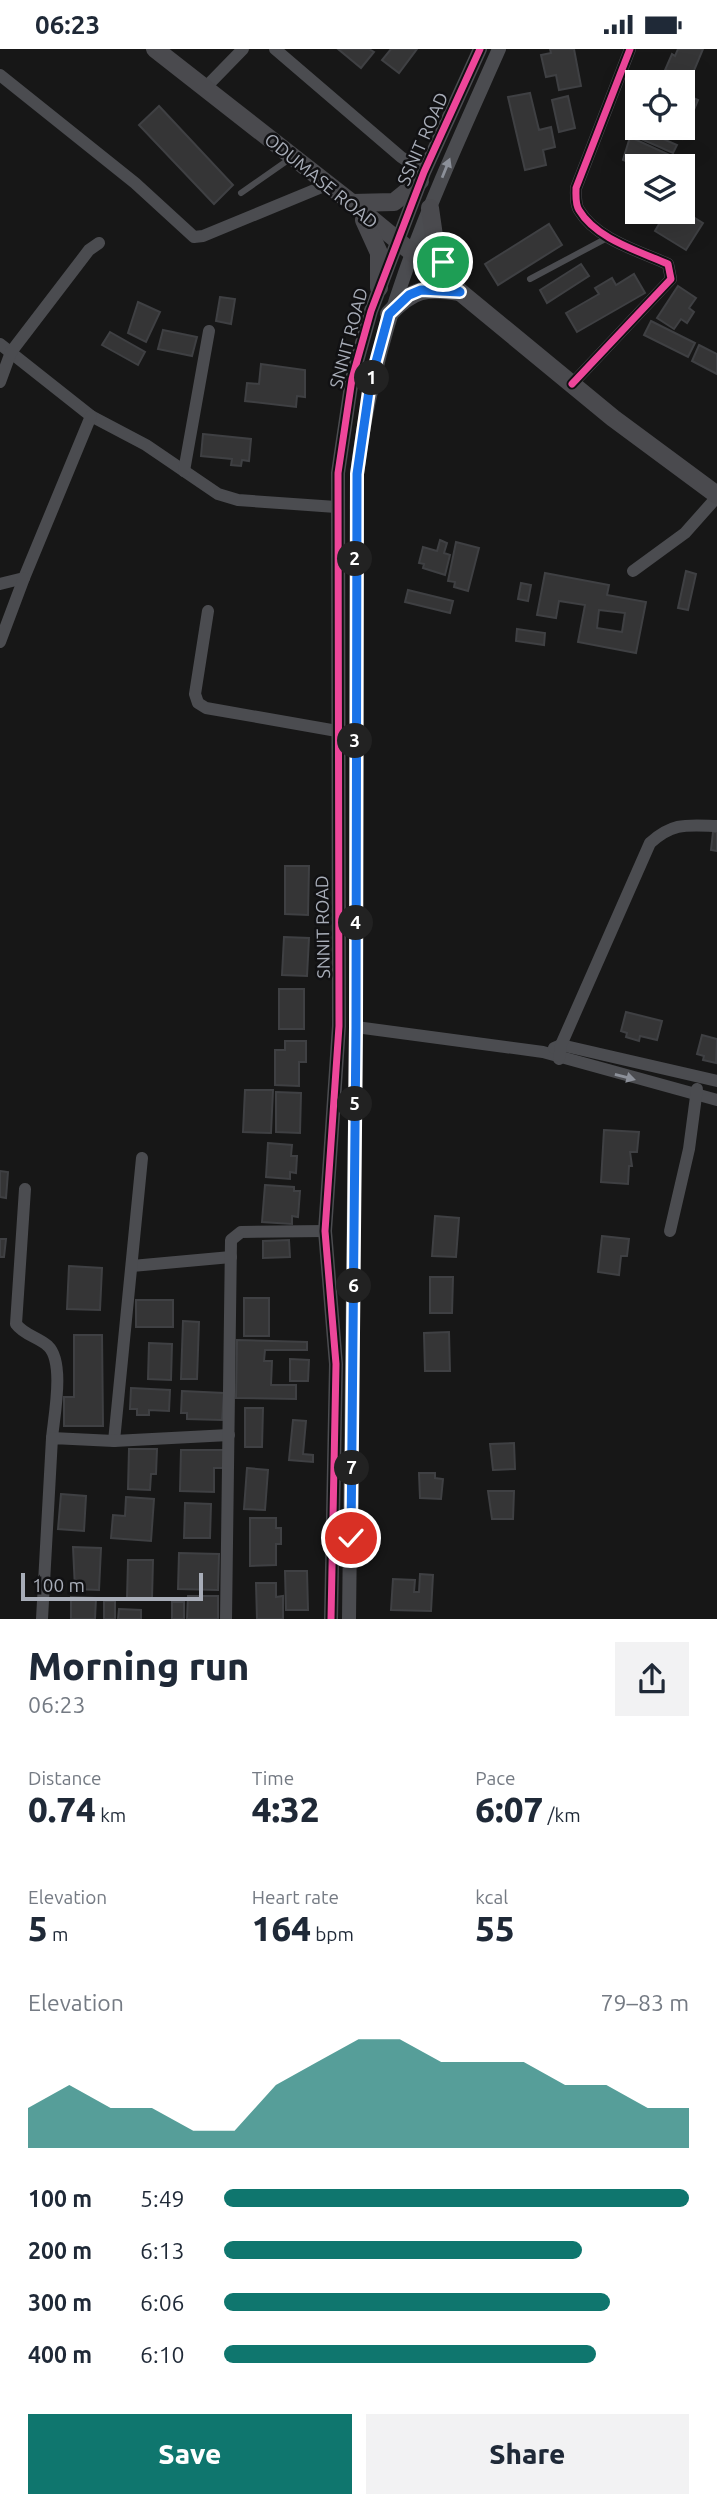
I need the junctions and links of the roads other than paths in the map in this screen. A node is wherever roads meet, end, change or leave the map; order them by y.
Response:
1 (155, 49) edge
2 (243, 49) edge
3 (275, 49) edge
4 (480, 49) edge
5 (499, 49) edge
6 (630, 49) edge
7 (0, 75) edge
8 (204, 89) junction
9 (292, 157) junction
10 (422, 177) junction
11 (329, 184) junction
12 (241, 193) dead end
13 (352, 202) junction
14 (430, 208) junction
15 (608, 237) junction
16 (397, 242) junction
17 (99, 243) dead end
18 (412, 254) junction
19 (530, 279) dead end
20 (379, 288) junction
21 (457, 290) junction
22 (389, 314) junction
23 (209, 331) dead end
24 (0, 344) edge
25 (11, 352) junction
26 (0, 382) edge
27 (572, 384) junction
28 (91, 416) junction
29 (184, 471) junction
30 (717, 496) edge
31 (336, 507) junction
32 (633, 571) dead end
33 (24, 578) junction
34 (0, 584) edge
35 (208, 611) dead end
36 (0, 642) edge
37 (337, 731) junction
38 (355, 792) junction
39 (337, 793) junction
40 (338, 824) junction
41 (355, 825) junction
42 (717, 826) edge
43 (356, 1027) junction
44 (561, 1045) junction
45 (542, 1052) junction
46 (559, 1059) junction
47 (699, 1078) junction
48 (717, 1081) edge
49 (696, 1096) junction
50 (717, 1100) edge
51 (142, 1158) dead end
52 (25, 1189) dead end
53 (325, 1231) junction
54 (670, 1231) dead end
55 (231, 1257) junction
56 (132, 1266) junction
57 (354, 1363) junction
58 (336, 1364) junction
59 (336, 1389) junction
60 (353, 1390) junction
61 (229, 1435) junction
62 (52, 1438) junction
63 (114, 1441) junction
64 (42, 1619) edge
65 (226, 1619) edge
66 (331, 1619) edge
67 (349, 1619) edge

1 - 8 main road, ODUMASE ROAD
2 - 8 street
3 - 10 street
4 - 10 street, SSNIT ROAD
14 -> 5 street, SSNIT ROAD
6 - 15 street
7 - 11 street
8 - 9 main road, ODUMASE ROAD
9 - 11 main road, ODUMASE ROAD
9 - 12 lane
10 - 13 main road
10 - 16 street, SSNIT ROAD
11 - 13 main road, ODUMASE ROAD
13 - 16 main road, ODUMASE ROAD
13 - 20 main road
14 - 18 street, SSNIT ROAD
14 - 21 main road
15 - 19 lane
15 - 27 street
16 - 18 main road, ODUMASE ROAD
16 - 20 street, SNNIT ROAD
17 - 25 street
18 - 21 main road, ODUMASE ROAD
18 - 22 street, SNNIT ROAD
20 - 31 street, SNNIT ROAD
21 - 22 main road
21 - 27 main road, ODUMASE ROAD
22 - 38 street, SNNIT ROAD
23 - 29 street
24 - 25 street
25 - 26 street
25 - 28 street
27 - 30 main road, ODUMASE ROAD
28 - 29 street
28 - 33 street
29 - 31 street
30 - 32 street
31 - 37 street, SNNIT ROAD
33 - 34 street
33 - 36 street
35 - 37 street
37 - 39 street, SNNIT ROAD
38 - 39 street
38 - 41 street, SNNIT ROAD
39 - 40 street, SNNIT ROAD
40 - 41 street
40 - 53 street, SNNIT ROAD
41 - 43 street, SNNIT ROAD
42 - 44 street
43 - 45 street
43 - 57 street, SNNIT ROAD
44 - 45 street
44 - 46 street
44 - 47 street
45 - 46 street
46 -> 49 street
47 - 48 street
47 - 49 street
49 - 50 street
49 - 54 street
51 - 56 street
52 - 62 street
53 - 55 street
53 - 58 street, SNNIT ROAD
55 - 56 street
55 - 61 street
56 - 63 street
57 - 58 street
57 - 60 street, SNNIT ROAD
58 - 59 street, SNNIT ROAD
59 - 60 street
59 - 66 street, SNNIT ROAD
60 - 67 street, SNNIT ROAD
61 - 63 street
61 - 65 street
62 - 63 street
62 - 64 street

